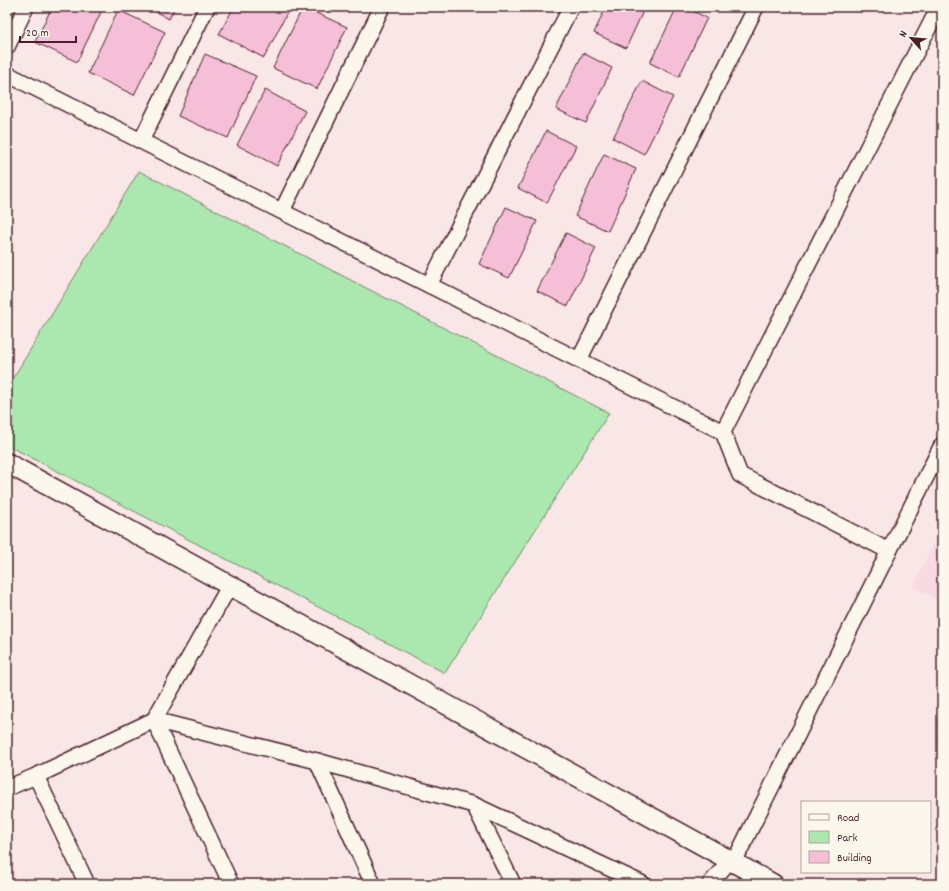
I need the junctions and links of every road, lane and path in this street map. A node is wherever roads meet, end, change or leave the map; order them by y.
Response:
1 (26, 7) edge
2 (207, 7) edge
3 (382, 7) edge
4 (571, 7) edge
5 (756, 7) edge
6 (939, 7) edge
7 (7, 47) edge
8 (7, 74) edge
9 (141, 141) junction
10 (282, 211) junction
11 (429, 285) junction
12 (579, 360) junction
13 (722, 432) junction
14 (942, 445) edge
15 (7, 463) edge
16 (889, 551) junction
17 (230, 585) junction
18 (154, 720) junction
19 (317, 761) junction
20 (36, 776) junction
21 (7, 788) edge
22 (474, 805) junction
23 (732, 861) junction
24 (87, 884) edge
25 (231, 884) edge
26 (373, 884) edge
27 (513, 884) edge
28 (643, 884) edge
29 (710, 884) edge
30 (773, 884) edge

1 - 7 street
2 - 9 street
3 - 10 street
4 - 11 street
5 - 12 street
6 - 13 street
8 - 9 street
9 - 10 street
10 - 11 street
11 - 12 street
12 - 13 street
13 - 16 street
14 - 16 street
15 - 17 street
16 - 23 street
17 - 18 street
17 - 23 street
18 - 19 street
18 - 20 street
18 - 25 street
19 - 22 street
19 - 26 street
20 - 21 street
20 - 24 street
22 - 27 street
22 - 28 street
23 - 29 street
23 - 30 street

